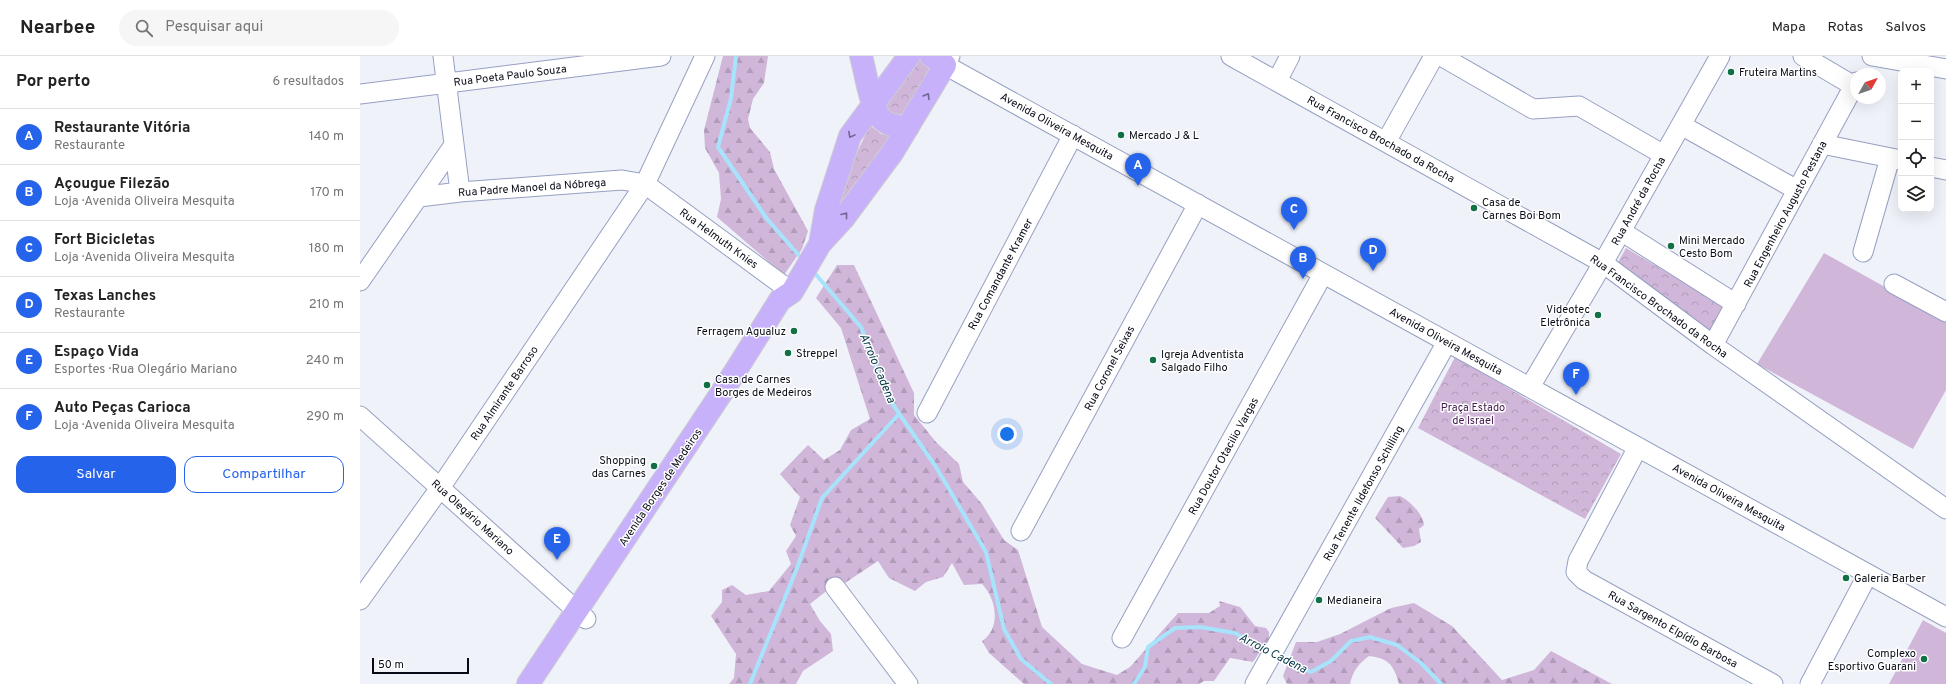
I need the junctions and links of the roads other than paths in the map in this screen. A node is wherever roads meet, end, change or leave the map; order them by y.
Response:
1 (443, 56) edge
2 (661, 56) edge
3 (705, 56) edge
4 (861, 56) edge
5 (909, 56) edge
6 (1231, 56) edge
7 (1290, 56) edge
8 (1434, 56) edge
9 (1441, 56) edge
10 (1720, 56) edge
11 (1803, 56) edge
12 (1871, 56) edge
13 (942, 59) edge
14 (1864, 68) edge
15 (1946, 69) edge
16 (1850, 78) edge
17 (1277, 81) junction
18 (446, 83) junction
19 (360, 94) edge
20 (1850, 94) edge
21 (873, 103) junction
22 (1681, 125) junction
23 (908, 127) junction
24 (1073, 135) junction
25 (1386, 142) junction
26 (1822, 144) junction
27 (454, 145) junction
28 (1664, 155) junction
29 (1896, 159) edge
30 (1934, 167) edge
31 (1946, 170) edge
32 (645, 184) junction
33 (1797, 190) junction
34 (460, 192) junction
35 (419, 197) junction
36 (1198, 204) junction
37 (1621, 231) junction
38 (820, 244) junction
39 (1864, 252) dead end
40 (1603, 263) junction
41 (1323, 274) junction
42 (360, 281) edge
43 (1894, 284) dead end
44 (795, 288) junction
45 (1736, 304) junction
46 (1946, 312) edge
47 (1447, 342) junction
48 (1713, 345) junction
49 (1530, 387) junction
50 (927, 413) dead end
51 (360, 416) edge
52 (1638, 447) junction
53 (440, 488) junction
54 (1946, 509) edge
55 (1021, 531) dead end
56 (1868, 574) junction
57 (836, 587) dead end
58 (360, 600) edge
59 (582, 615) junction
60 (1946, 617) edge
61 (1122, 638) dead end
62 (1258, 679) edge
63 (528, 684) edge
64 (542, 684) edge
65 (908, 684) edge
66 (1773, 684) edge
67 (1810, 684) edge

1 - 18 street
2 - 18 street, Rua Poeta Paulo Souza
3 - 32 street, Rua Almirante Barroso
4 - 21 main road
5 - 21 main road, Avenida Borges de Medeiros
6 - 17 street, Rua Francisco Brochado da Rocha
7 - 17 street
8 - 25 street
9 - 28 street
10 - 22 street, Rua André da Rocha
11 - 16 street
12 - 14 street, Rua Engenheiro Augusto Pestana
12 - 15 street
23 -> 13 main road, Avenida Borges de Medeiros
13 - 24 street, Avenida Oliveira Mesquita
17 - 25 street, Rua Francisco Brochado da Rocha
18 - 19 street, Rua Poeta Paulo Souza
18 - 27 street
20 - 26 street, Rua Engenheiro Augusto Pestana
21 - 23 main road
21 -> 38 main road, Avenida Borges de Medeiros
22 - 28 street, Rua André da Rocha
22 - 33 street
38 -> 23 main road, Avenida Borges de Medeiros
24 - 36 street, Avenida Oliveira Mesquita
24 - 50 street, Rua Comandante Kramer
25 - 40 street, Rua Francisco Brochado da Rocha
26 - 29 street
26 - 33 street, Rua Engenheiro Augusto Pestana
27 - 34 street
27 - 35 street
28 - 37 street, Rua André da Rocha
29 - 39 street
30 - 31 street
32 - 34 street, Rua Padre Manoel da Nóbrega
32 - 44 street, Rua Helmuth Knies
32 - 53 street, Rua Almirante Barroso
33 - 45 street, Rua Engenheiro Augusto Pestana
34 - 35 street, Rua Padre Manoel da Nóbrega
35 - 42 street
36 - 41 street, Avenida Oliveira Mesquita
36 - 55 street, Rua Coronel Seixas
37 - 40 street, Rua André da Rocha
37 - 45 street
38 - 44 main road, Avenida Borges de Medeiros
40 - 48 street, Rua Francisco Brochado da Rocha
40 - 49 street, Rua André da Rocha
41 - 47 street, Avenida Oliveira Mesquita
41 - 61 street, Rua Doutor Otacilio Vargas
43 - 46 street
44 - 59 main road, Avenida Borges de Medeiros
45 - 48 street, Rua Engenheiro Augusto Pestana
47 - 49 street, Avenida Oliveira Mesquita
47 - 62 street, Rua Tenente Ildefonso Schilling
48 - 54 street, Rua Francisco Brochado da Rocha
49 - 52 street, Avenida Oliveira Mesquita
51 - 53 street, Rua Olegário Mariano
52 - 56 street, Avenida Oliveira Mesquita
52 - 66 street, Rua Sargento Elpídio Barbosa
53 - 58 street, Rua Almirante Barroso
53 - 59 street, Rua Olegário Mariano
56 - 60 street, Avenida Oliveira Mesquita
56 - 67 street
57 - 65 street
59 - 63 main road, Avenida Borges de Medeiros
59 - 64 main road, Avenida Borges de Medeiros

